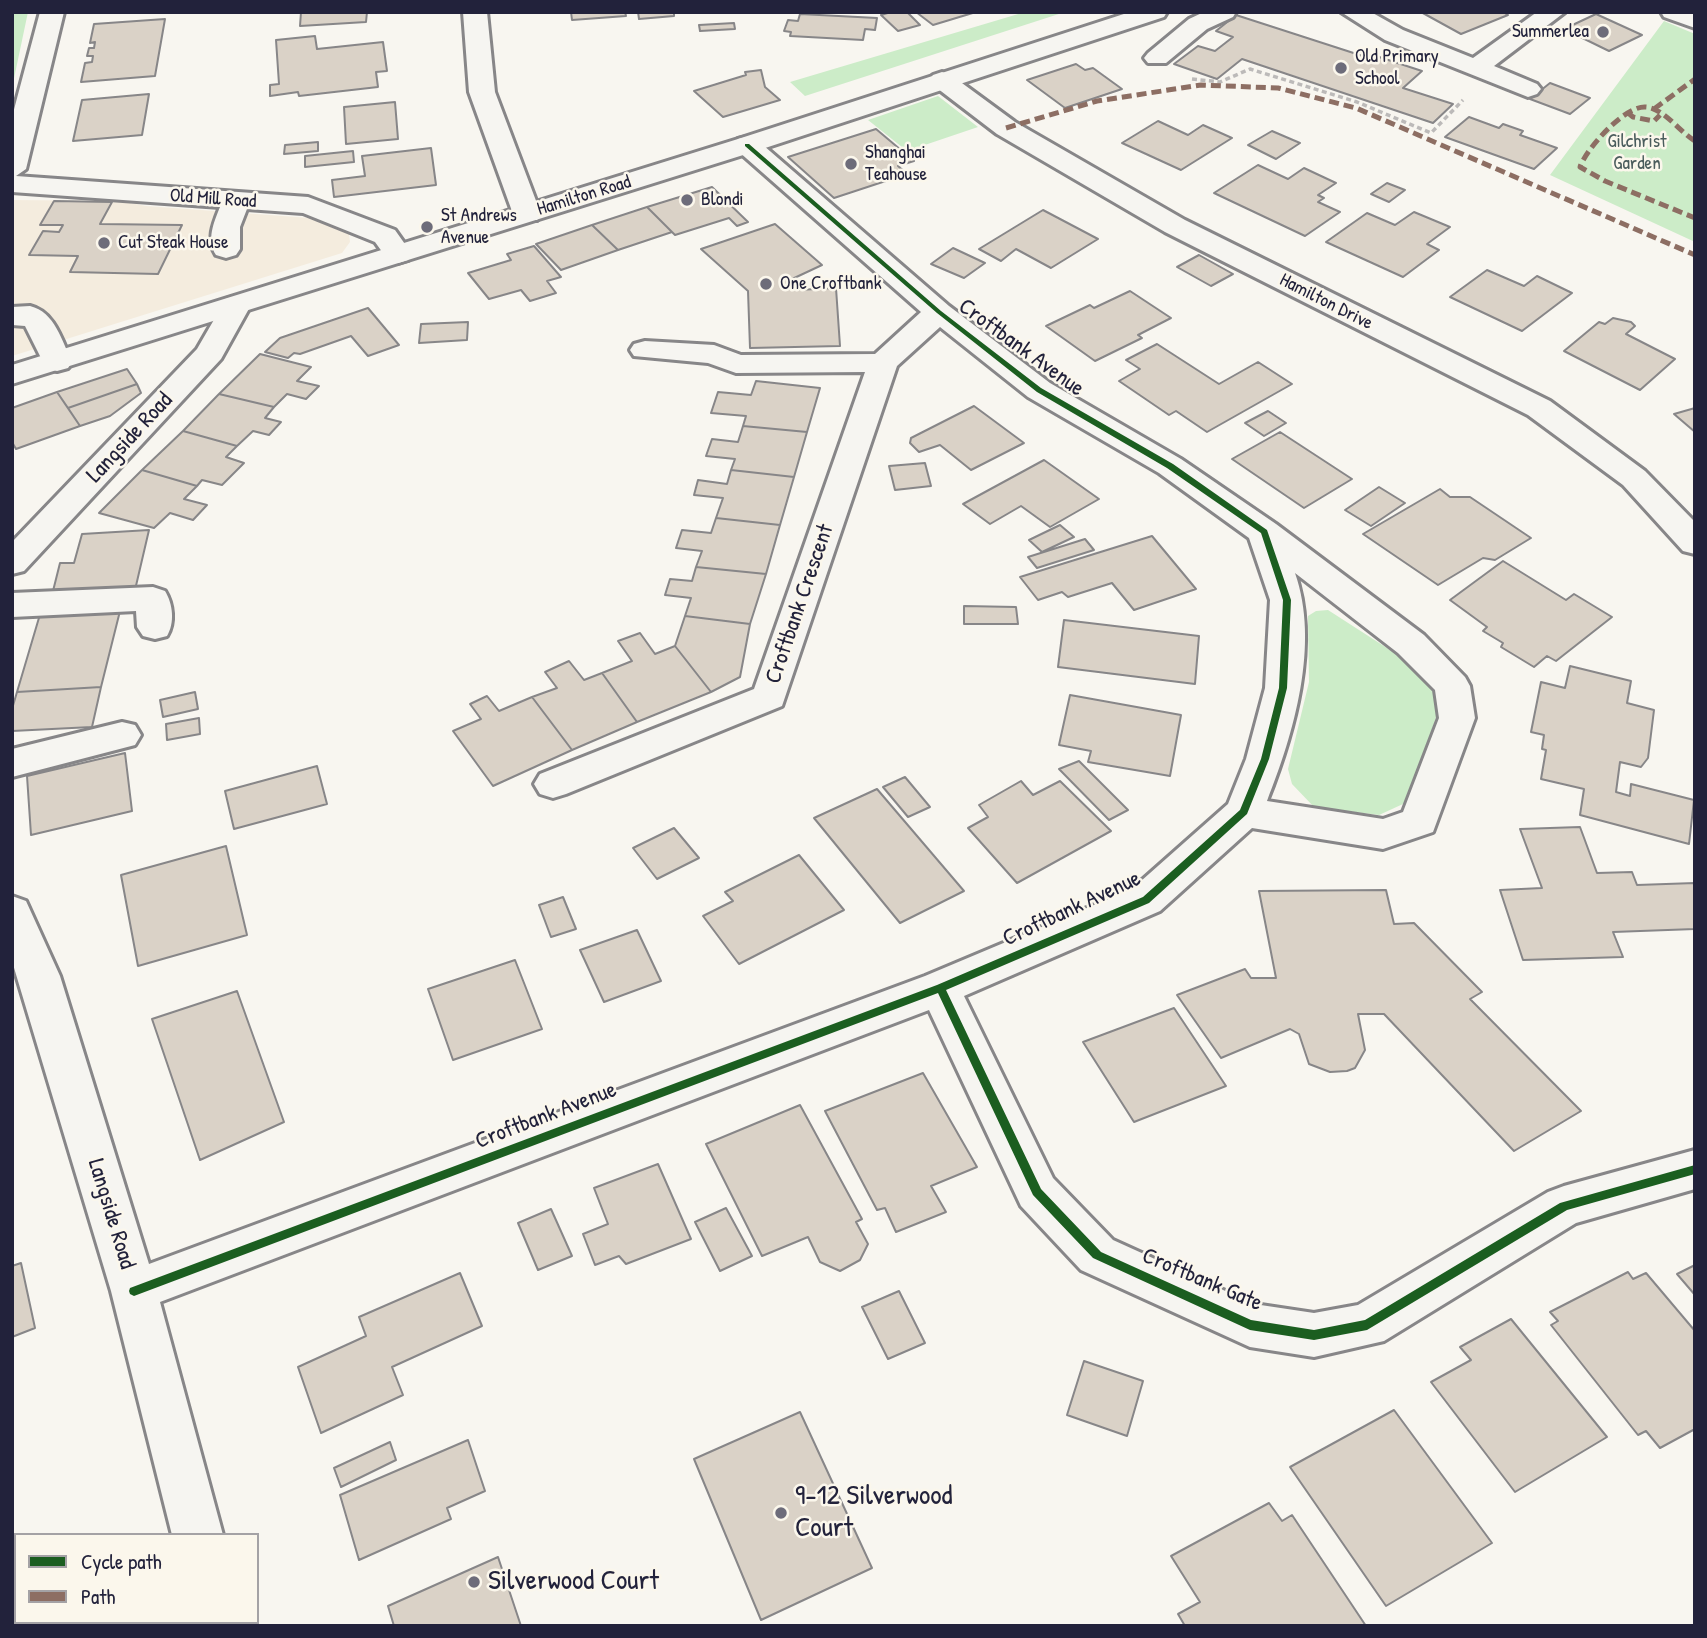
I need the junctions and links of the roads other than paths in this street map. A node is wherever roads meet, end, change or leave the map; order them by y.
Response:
1 (52, 12) edge
2 (475, 12) edge
3 (1154, 12) edge
4 (1224, 12) edge
5 (1353, 12) edge
6 (1553, 12) edge
7 (1673, 12) edge
8 (1695, 21) edge
9 (1157, 58) road end
10 (1477, 67) junction
11 (942, 80) junction
12 (1528, 89) dead end
13 (747, 145) junction
14 (12, 169) edge
15 (12, 184) edge
16 (237, 200) junction
17 (527, 214) junction
18 (226, 249) dead end
19 (398, 254) junction
20 (236, 305) junction
21 (939, 312) junction
22 (12, 316) edge
23 (645, 350) dead end
24 (57, 362) junction
25 (883, 363) junction
26 (12, 376) edge
27 (1264, 533) junction
28 (1695, 543) edge
29 (12, 563) edge
30 (12, 605) edge
31 (155, 627) dead end
32 (122, 736) dead end
33 (12, 763) edge
34 (553, 783) dead end
35 (1244, 813) junction
36 (12, 912) edge
37 (26, 983) edge
38 (940, 988) junction
39 (1695, 1168) edge
40 (134, 1291) junction
41 (197, 1533) edge

1 - 14 street
2 - 17 street
3 - 11 street, Hamilton Road
4 - 9 street
5 - 10 street
6 - 10 street
7 - 8 street
10 - 12 street
11 - 13 street, Hamilton Road
11 - 28 street, Hamilton Drive
13 - 17 street, Hamilton Road
13 - 21 street, Croftbank Avenue
15 - 16 street, Old Mill Road
16 - 18 street
16 - 19 street, Old Mill Road
17 - 19 street, Hamilton Road
19 - 20 street, Hamilton Road
20 - 24 street, Hamilton Road
20 - 29 street, Langside Road
21 - 25 street, Croftbank Crescent
21 - 27 street, Croftbank Avenue
22 - 24 street
23 - 25 street
24 - 26 street, Hamilton Road
25 - 34 street, Croftbank Crescent
27 - 35 street, Croftbank Avenue
27 - 35 street
30 - 31 street
32 - 33 street
35 - 38 street, Croftbank Avenue
36 - 37 street, Langside Road
37 - 40 street, Langside Road
38 - 39 street, Croftbank Gate
38 - 40 street, Croftbank Avenue
40 - 41 street, Langside Road

